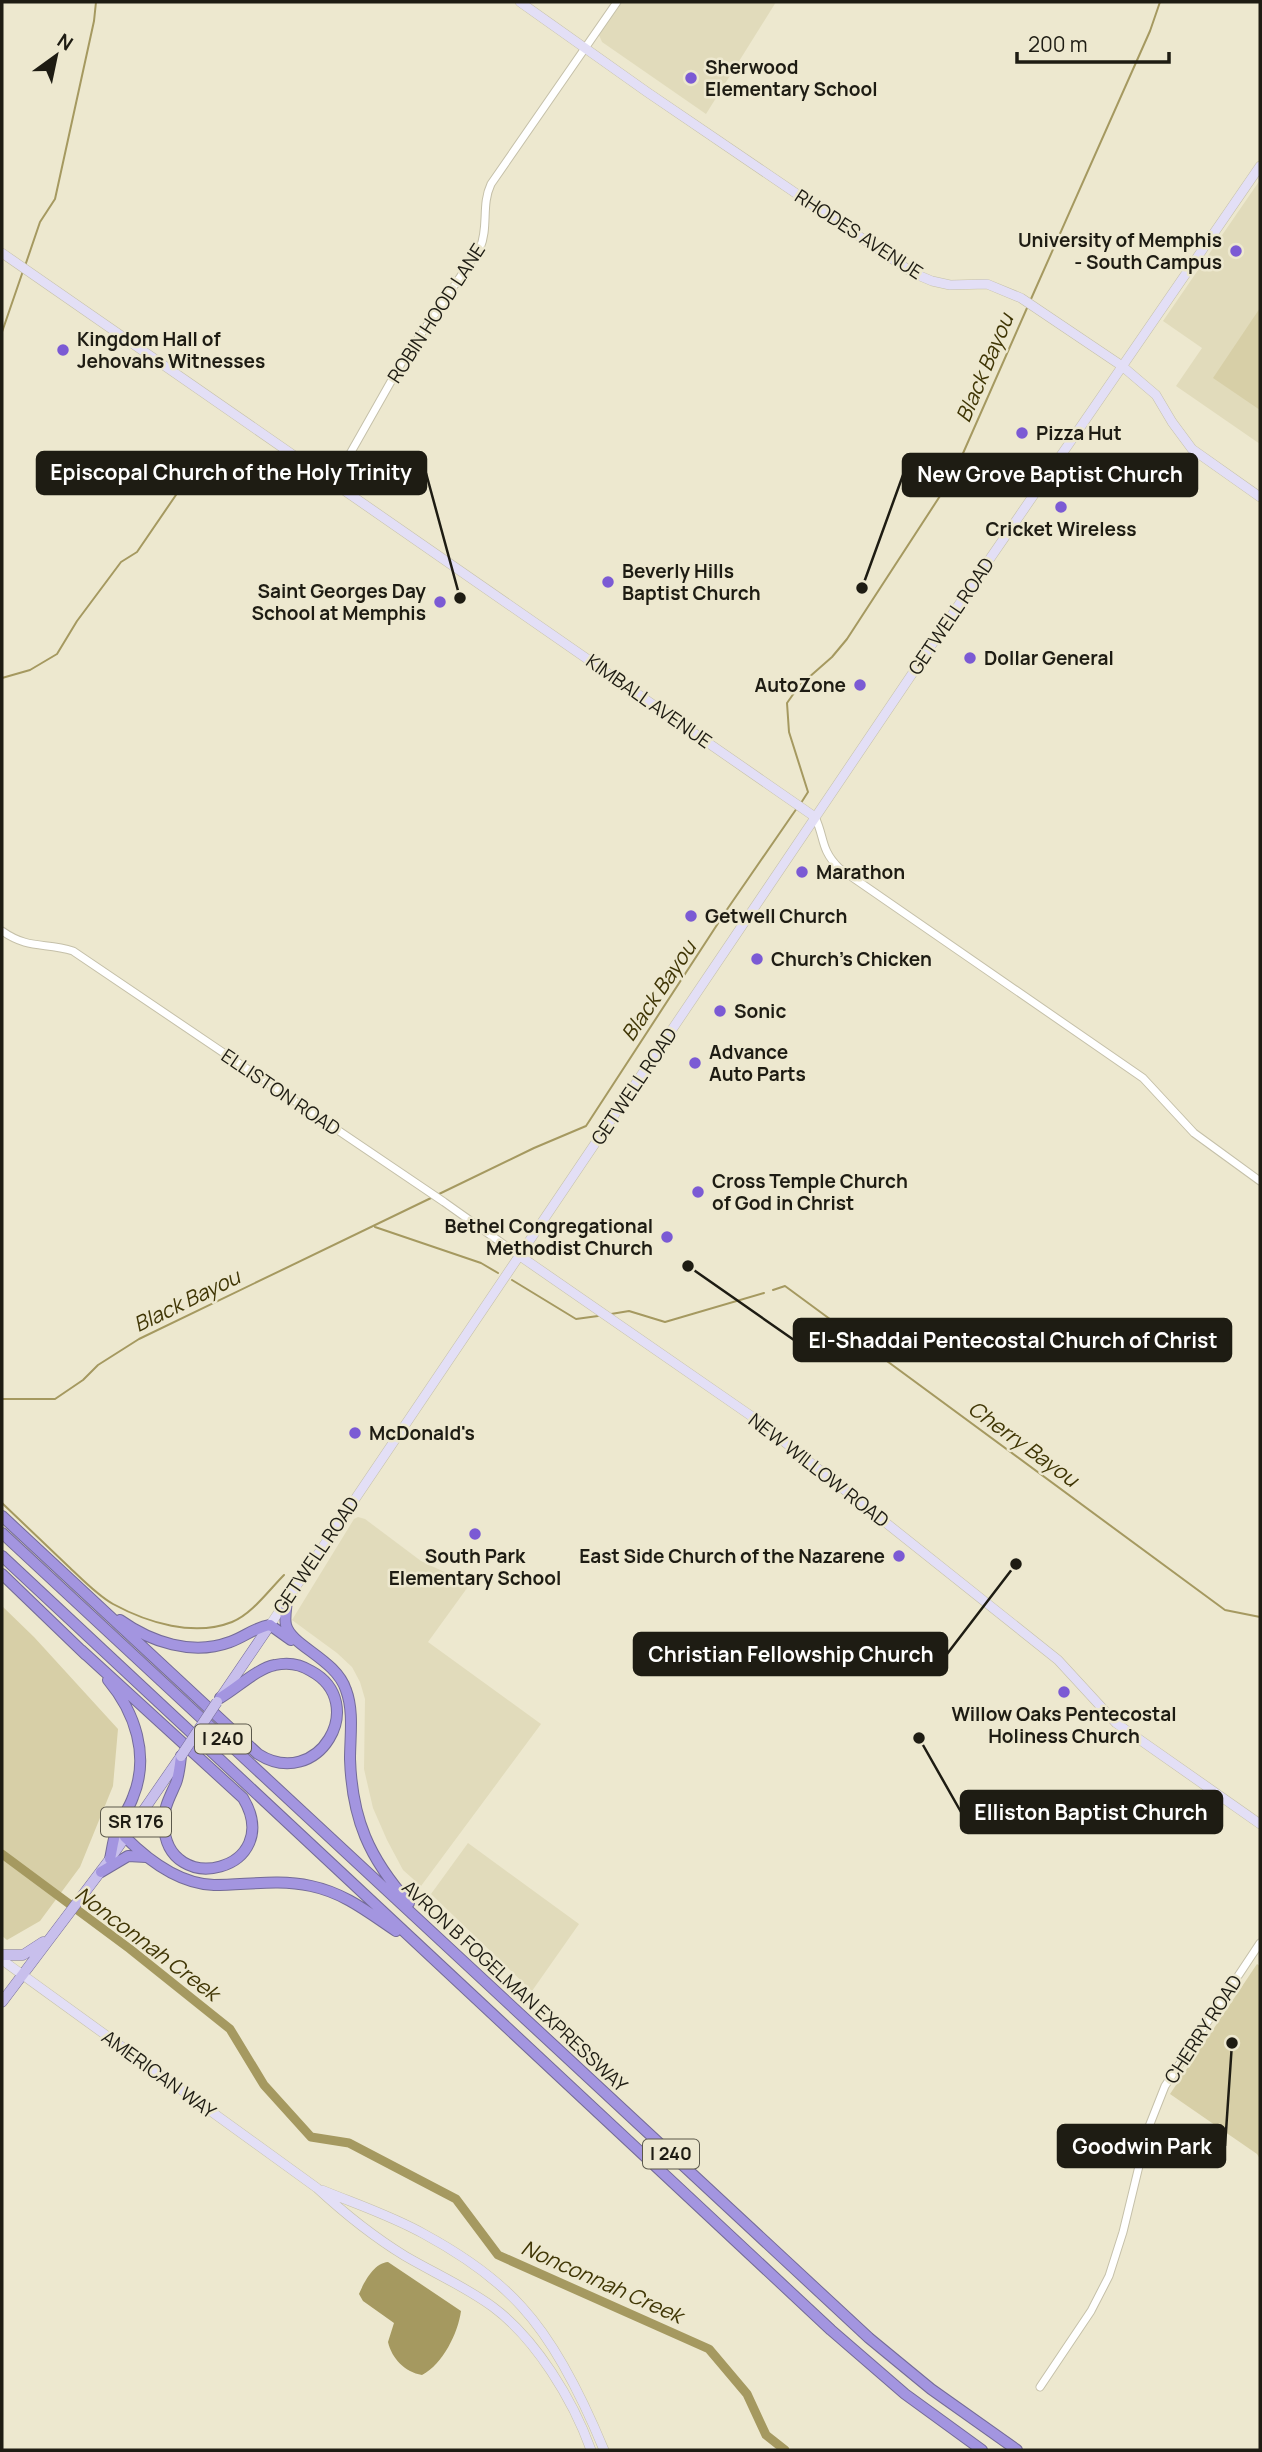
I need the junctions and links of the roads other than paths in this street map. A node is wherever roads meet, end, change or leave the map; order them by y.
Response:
1 (520, 2) edge
2 (617, 2) edge
3 (586, 47) junction
4 (1260, 166) edge
5 (2, 253) edge
6 (1122, 366) junction
7 (334, 482) junction
8 (1260, 497) edge
9 (815, 817) junction
10 (2, 931) edge
11 (1260, 1181) edge
12 (520, 1256) junction
13 (2, 1516) edge
14 (2, 1532) edge
15 (2, 1556) edge
16 (2, 1574) edge
17 (71, 1581) junction
18 (287, 1598) junction
19 (270, 1625) junction
20 (308, 1648) junction
21 (81, 1650) junction
22 (219, 1700) junction
23 (181, 1756) junction
24 (1260, 1824) edge
25 (125, 1837) junction
26 (110, 1859) junction
27 (150, 1859) junction
28 (101, 1872) junction
29 (50, 1938) junction
30 (1260, 1943) edge
31 (446, 1944) junction
32 (417, 1945) junction
33 (2, 1958) edge
34 (22, 1975) junction
35 (2, 2001) edge
36 (317, 2188) junction
37 (1040, 2387) dead end
38 (591, 2450) edge
39 (604, 2450) edge
40 (982, 2450) edge
41 (1017, 2450) edge

1 - 3 main road, RHODES AVENUE
2 - 3 street, ROBIN HOOD LANE
3 - 6 main road, RHODES AVENUE
3 - 7 street, ROBIN HOOD LANE
4 - 6 main road, GETWELL ROAD
5 - 7 main road, KIMBALL AVENUE
6 - 8 main road, RHODES AVENUE
6 - 9 main road, GETWELL ROAD
7 - 9 main road, KIMBALL AVENUE
9 - 11 street
9 - 12 main road, GETWELL ROAD
10 - 12 street, ELLISTON ROAD
12 - 18 main road, GETWELL ROAD
12 - 24 main road, NEW WILLOW ROAD
13 - 17 highway
14 - 31 highway, AVRON B FOGELMAN EXPRESSWAY / I 240
15 - 32 highway, AVRON B FOGELMAN EXPRESSWAY / I 240
16 - 21 highway
17 - 19 highway
17 - 22 highway
18 - 19 main road, GETWELL ROAD
18 - 20 highway
19 - 20 highway
19 - 22 main road, GETWELL ROAD / SR 176
20 - 31 highway
21 - 23 highway
21 - 26 highway
22 - 23 main road, GETWELL ROAD / SR 176, bridge
23 - 25 main road, GETWELL ROAD / SR 176
25 - 26 main road, GETWELL ROAD / SR 176
25 - 27 highway
26 - 28 main road, GETWELL ROAD / SR 176
27 - 28 highway
27 - 32 highway
28 - 29 main road, GETWELL ROAD / SR 176
29 - 33 main road
29 - 34 main road, GETWELL ROAD / SR 176
30 - 37 street, CHERRY ROAD
31 - 41 highway, AVRON B FOGELMAN EXPRESSWAY / I 240
32 - 40 highway, AVRON B FOGELMAN EXPRESSWAY / I 240
33 - 34 main road, AMERICAN WAY
34 - 35 main road, GETWELL ROAD / SR 176
34 - 36 main road, AMERICAN WAY
36 - 38 main road, AMERICAN WAY
36 - 39 main road, AMERICAN WAY

